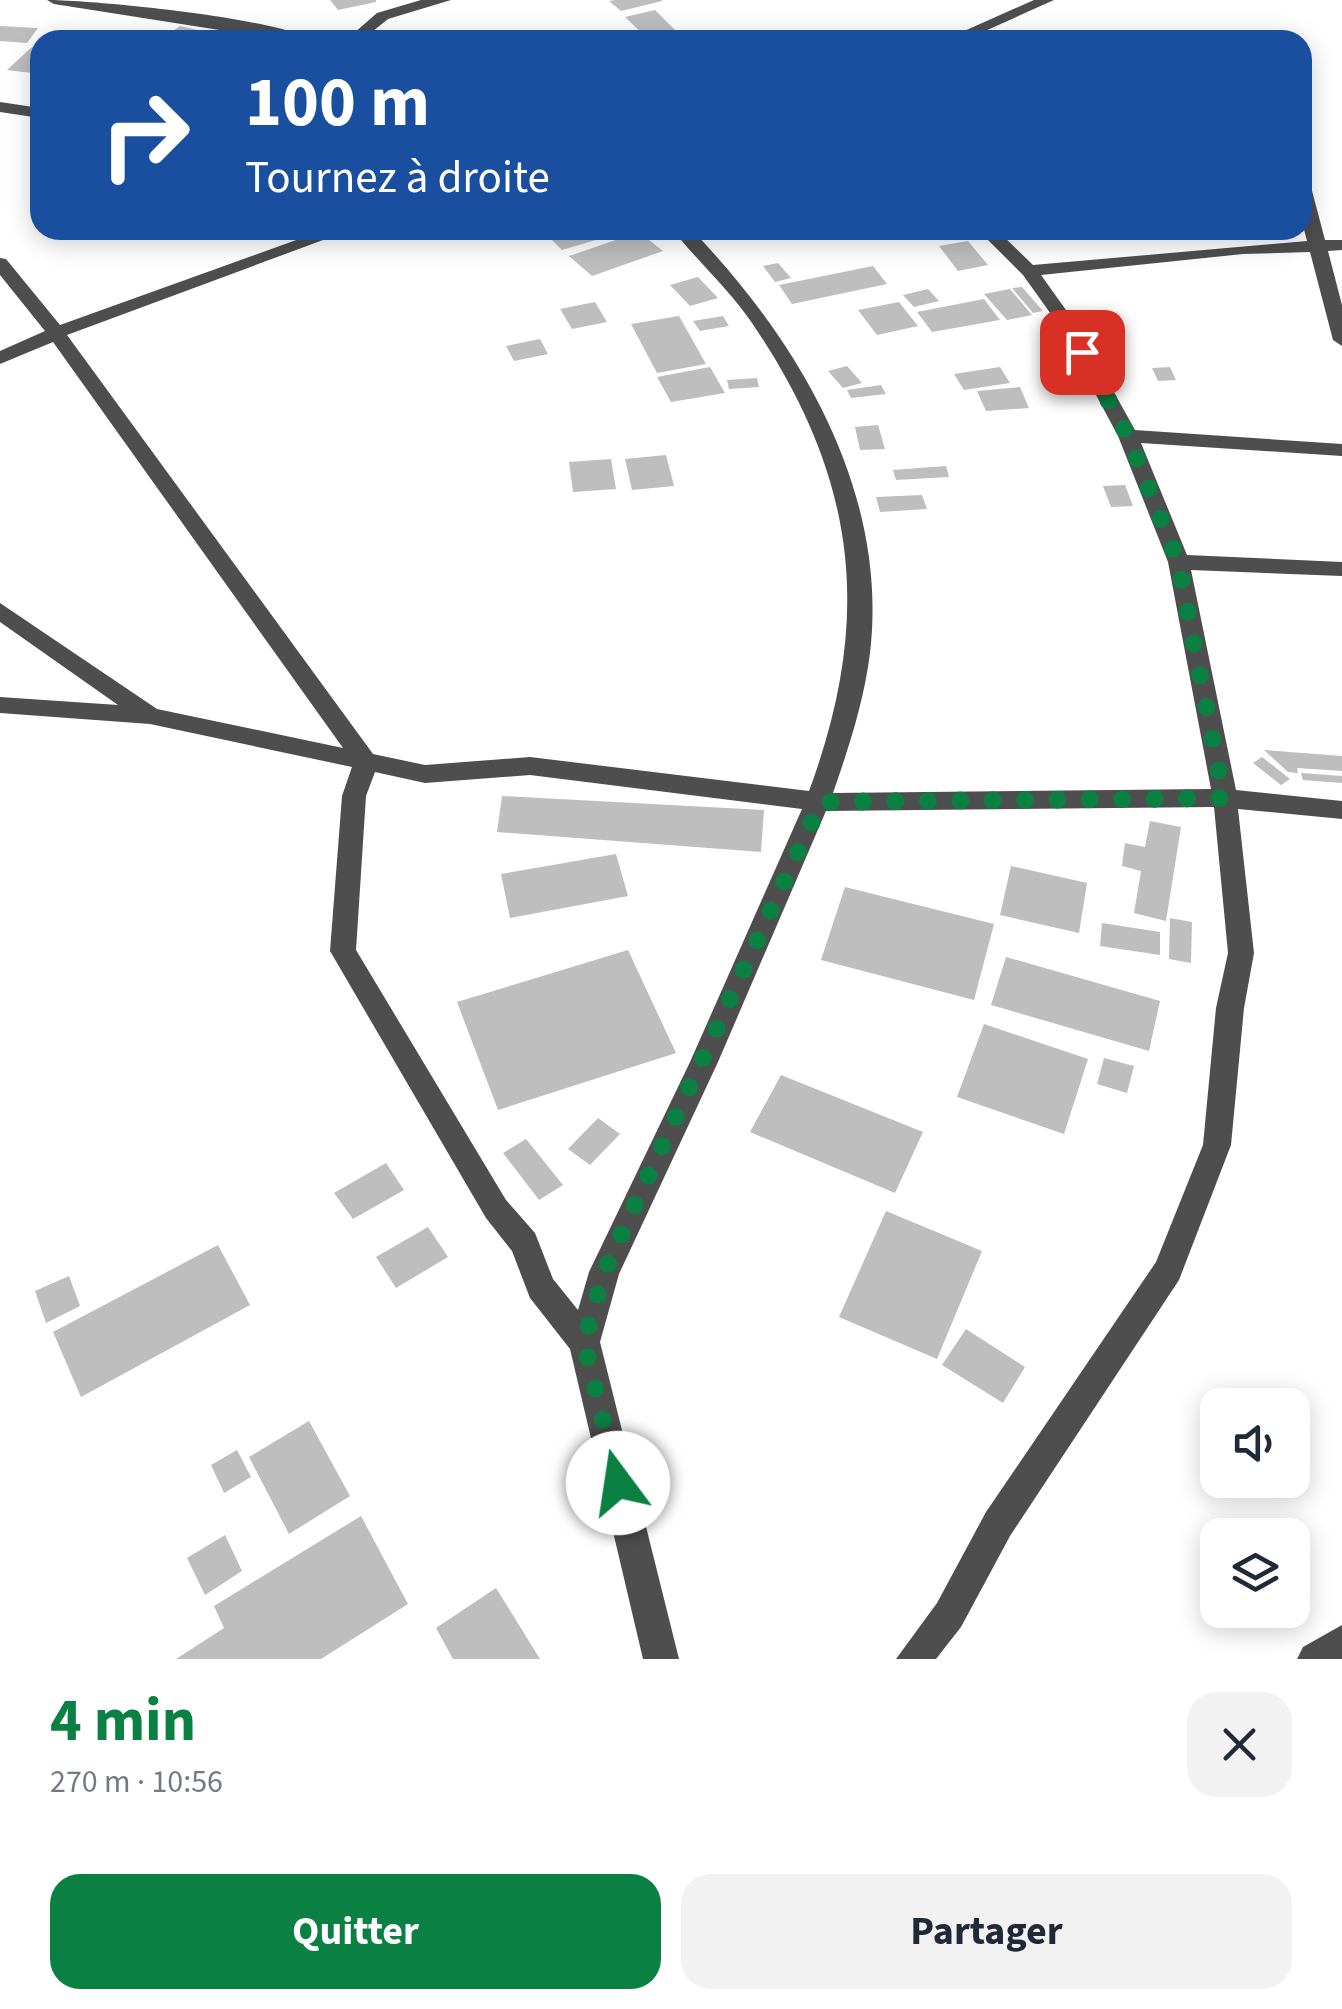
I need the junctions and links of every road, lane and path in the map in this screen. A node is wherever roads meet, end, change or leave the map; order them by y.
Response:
1 (54, 0) edge
2 (444, 0) edge
3 (1047, 0) edge
4 (132, 4) edge
5 (256, 30) edge
6 (361, 30) edge
7 (976, 30) edge
8 (0, 107) edge
9 (30, 112) edge
10 (1312, 224) edge
11 (313, 240) edge
12 (692, 240) edge
13 (998, 240) edge
14 (1342, 245) edge
15 (1318, 246) junction
16 (0, 264) edge
17 (1029, 271) junction
18 (56, 333) junction
19 (1342, 340) edge
20 (0, 358) edge
21 (1128, 436) junction
22 (1342, 450) edge
23 (1178, 562) junction
24 (1342, 569) edge
25 (0, 611) edge
26 (0, 706) edge
27 (150, 716) junction
28 (366, 762) junction
29 (1224, 798) junction
30 (821, 802) junction
31 (1342, 810) edge
32 (584, 1342) junction
33 (1342, 1642) edge
34 (661, 1659) edge
35 (914, 1659) edge
36 (1315, 1659) edge

1 - 4 street
2 - 6 street
3 - 7 street
4 - 5 street
8 - 9 street
10 - 15 street
11 - 18 street
12 - 30 street
13 - 17 street
14 - 15 street
15 - 17 street
15 - 19 street
16 - 18 street
17 - 21 street
18 - 20 street
18 - 28 street
21 - 22 street
21 - 23 street
23 - 24 street
23 - 29 street
25 - 27 street
26 - 27 street
27 - 28 street
28 - 30 street
28 - 32 street
29 - 30 street
29 - 31 street
29 - 35 street
30 - 32 street
32 - 34 street
33 - 36 street

